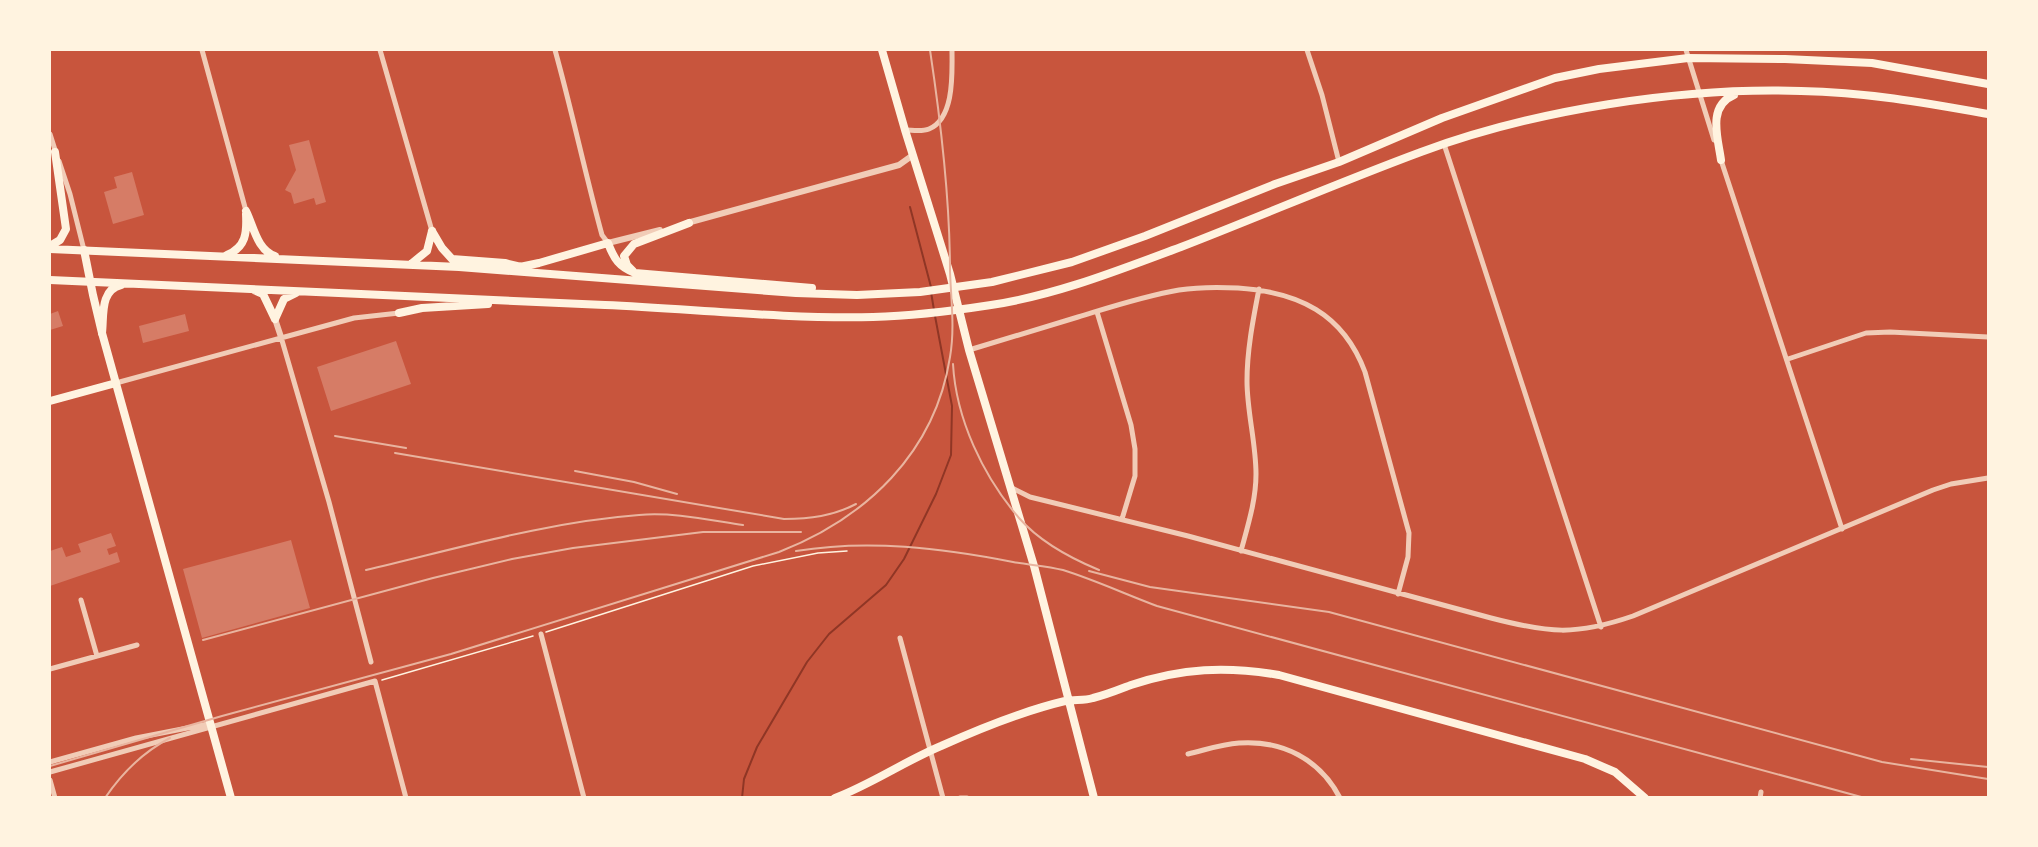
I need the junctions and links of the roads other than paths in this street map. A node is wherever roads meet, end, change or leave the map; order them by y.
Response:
1 (201, 50) edge
2 (380, 50) edge
3 (555, 50) edge
4 (882, 50) edge
5 (952, 50) edge
6 (1306, 50) edge
7 (1687, 54) edge
8 (1989, 84) edge
9 (1741, 92) junction
10 (1700, 94) junction
11 (1989, 114) edge
12 (905, 130) junction
13 (50, 134) edge
14 (1443, 144) junction
15 (55, 152) junction
16 (914, 155) junction
17 (1721, 160) junction
18 (1339, 162) junction
19 (246, 211) junction
20 (689, 222) junction
21 (432, 231) junction
22 (608, 243) junction
23 (50, 248) edge
24 (84, 250) junction
25 (225, 256) junction
26 (281, 258) junction
27 (411, 264) junction
28 (520, 267) junction
29 (504, 270) junction
30 (635, 273) junction
31 (551, 274) junction
32 (50, 280) edge
33 (90, 282) junction
34 (134, 284) junction
35 (245, 288) junction
36 (1258, 290) junction
37 (306, 291) junction
38 (858, 294) junction
39 (533, 302) junction
40 (1097, 312) junction
41 (399, 313) joint
42 (275, 319) junction
43 (102, 333) junction
44 (281, 337) junction
45 (1989, 337) edge
46 (969, 350) junction
47 (1788, 359) junction
48 (116, 383) junction
49 (50, 401) edge
50 (1989, 478) edge
51 (1010, 487) junction
52 (1122, 519) junction
53 (1842, 529) junction
54 (1241, 551) junction
55 (1398, 594) junction
56 (81, 600) dead end
57 (1601, 627) junction
58 (541, 634) road end
59 (900, 638) dead end
60 (137, 645) dead end
61 (97, 656) junction
62 (371, 662) dead end
63 (50, 669) edge
64 (1069, 700) junction
65 (245, 717) junction
66 (931, 751) junction
67 (1188, 754) dead end
68 (50, 762) edge
69 (50, 772) edge
70 (50, 780) edge
71 (55, 798) edge
72 (231, 798) edge
73 (406, 798) edge
74 (584, 798) edge
75 (835, 798) edge
76 (943, 798) edge
77 (960, 798) edge
78 (967, 798) edge
79 (1094, 798) edge
80 (1340, 798) edge
81 (1646, 798) edge

1 - 19 street
2 - 21 street
3 - 22 street
4 - 12 main road
5 - 12 street
6 - 18 street
7 - 8 main road
7 - 10 street
7 - 18 main road
9 - 10 main road
9 - 11 main road
9 - 17 main road
10 - 14 main road
10 - 17 street
12 - 16 main road
13 - 15 street
14 - 39 main road
14 - 57 street
15 - 23 main road
15 - 24 street
16 - 20 street
16 - 46 main road
17 - 47 street
18 - 38 main road
19 - 25 main road
19 - 26 main road
20 - 22 street
20 - 30 main road
21 - 27 main road
21 - 28 main road
22 - 28 main road
22 - 30 main road
23 - 24 main road
24 - 25 main road
24 - 33 main road
25 - 26 main road
26 - 27 main road
27 - 29 main road
28 - 29 main road
28 - 31 main road
29 - 31 main road
30 - 38 main road
31 - 38 main road
32 - 33 main road
33 - 34 main road
33 - 43 main road
34 - 35 main road
34 - 43 main road
35 - 37 main road
35 - 42 main road
36 - 40 street
36 - 54 street
36 - 55 street
37 - 39 main road
37 - 42 main road
39 - 41 main road
40 - 46 street
40 - 52 street
41 - 44 street
42 - 44 street
43 - 48 main road
44 - 48 street
44 - 62 street
45 - 47 street
46 - 51 main road
47 - 53 street
48 - 49 main road
48 - 72 main road
50 - 53 street
51 - 52 street
51 - 64 main road
52 - 54 street
53 - 57 street
54 - 55 street
55 - 57 street
56 - 61 street
58 - 74 street
59 - 66 street
60 - 61 street
61 - 63 street
64 - 66 main road
64 - 79 main road
64 - 81 main road
65 - 68 street
65 - 69 street
65 - 73 street
66 - 75 main road
66 - 76 street
67 - 80 street
70 - 71 street
77 - 78 street

